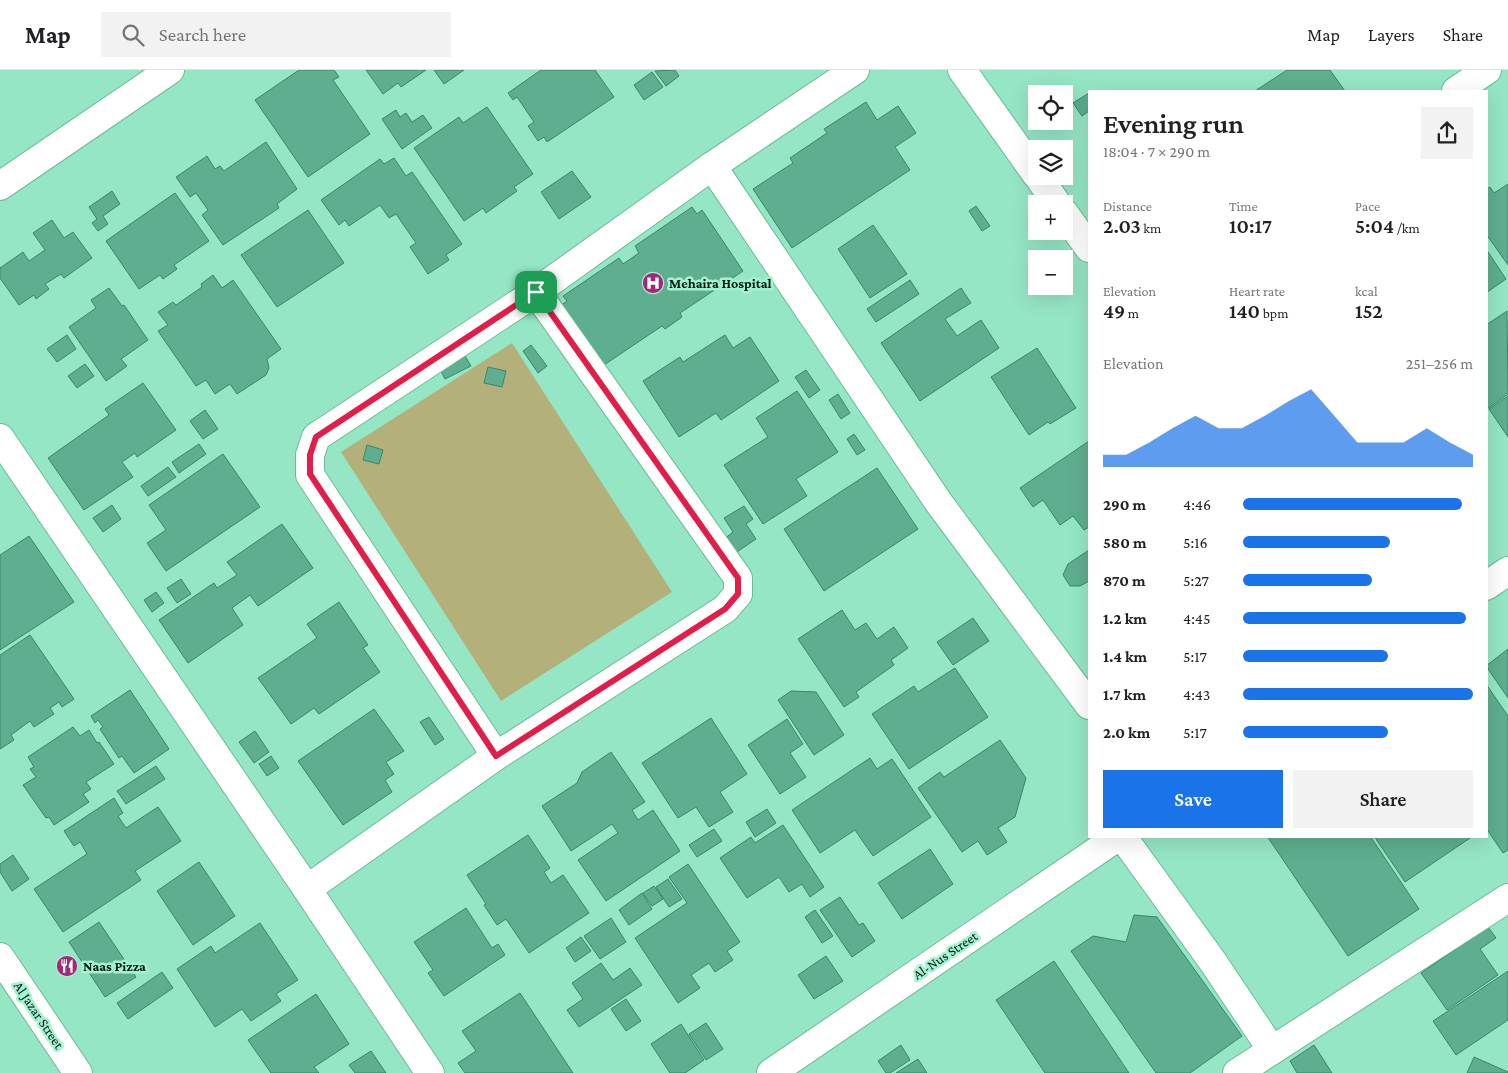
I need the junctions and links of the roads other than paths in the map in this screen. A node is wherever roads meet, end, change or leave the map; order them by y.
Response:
1 (170, 70) edge
2 (855, 70) edge
3 (962, 70) edge
4 (1487, 70) edge
5 (1457, 90) edge
6 (1028, 162) edge
7 (712, 166) junction
8 (0, 186) edge
9 (1073, 226) edge
10 (1088, 247) edge
11 (536, 292) junction
12 (0, 438) edge
13 (1508, 571) edge
14 (1488, 585) edge
15 (1088, 705) edge
16 (496, 756) junction
17 (1118, 838) edge
18 (1122, 838) edge
19 (308, 889) junction
20 (1504, 911) edge
21 (0, 957) edge
22 (1272, 1050) junction
23 (78, 1073) edge
24 (430, 1073) edge
25 (771, 1073) edge
26 (1237, 1073) edge

1 - 8 street
2 - 7 street
3 - 6 street
4 - 5 street
7 - 11 street
7 - 15 street
9 - 10 street
11 - 16 street
11 - 16 street
12 - 19 street
13 - 14 street
16 - 19 street
17 - 25 street, Al-Nus Street
18 - 22 street
19 - 24 street
20 - 22 street
21 - 23 street, Al Jazar Street
22 - 26 street

